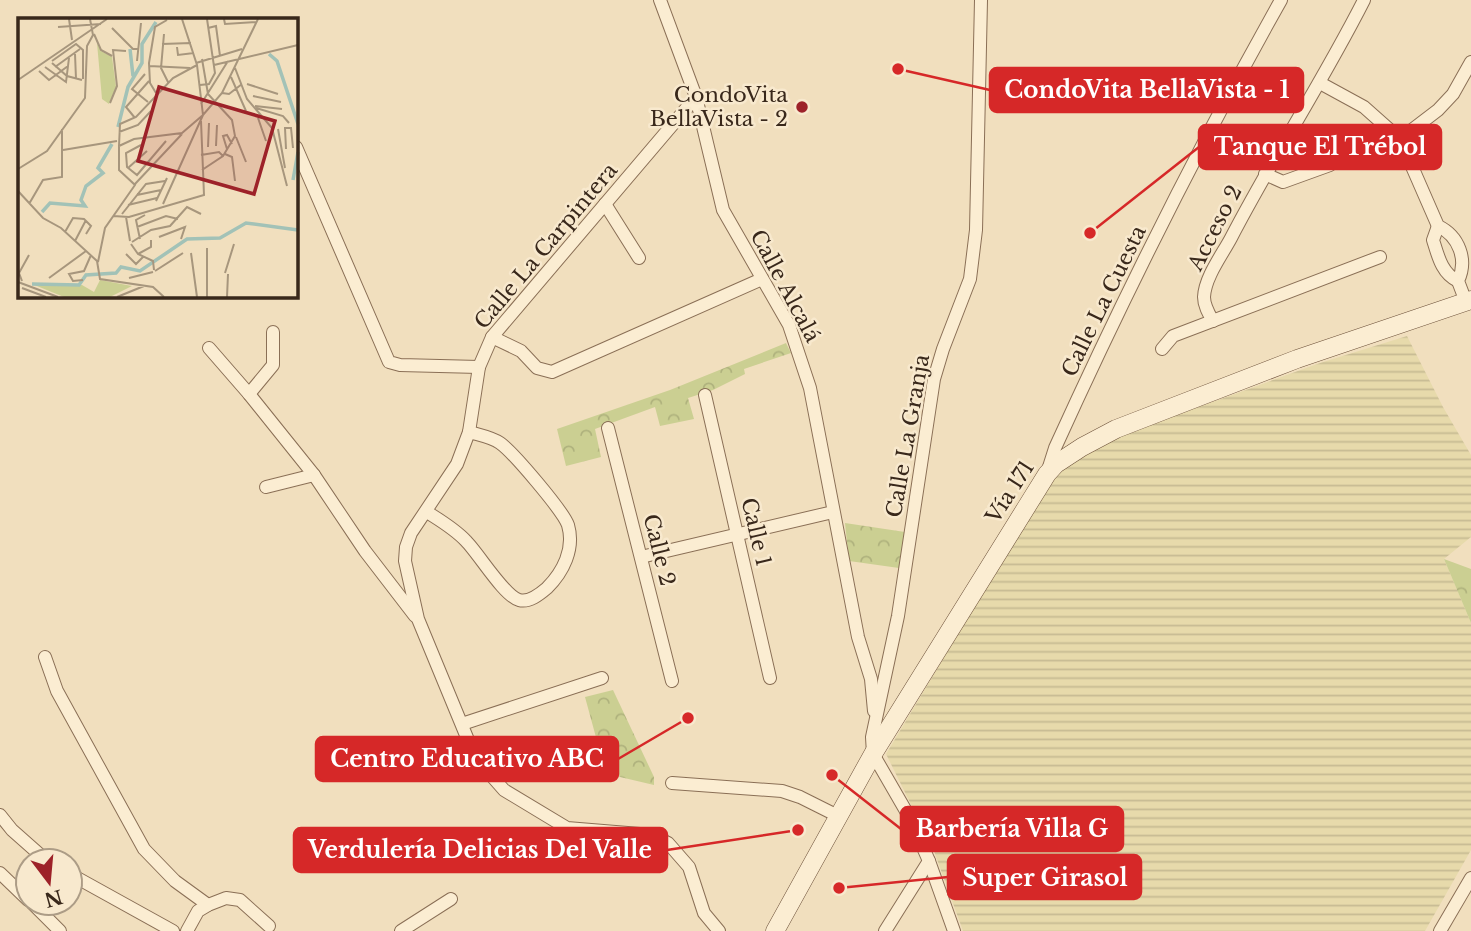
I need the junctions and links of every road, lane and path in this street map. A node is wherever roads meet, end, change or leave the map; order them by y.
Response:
1 (660, 0) edge
2 (981, 0) edge
3 (1281, 0) edge
4 (1364, 0) edge
5 (1471, 62) edge
6 (1320, 83) junction
7 (696, 97) junction
8 (1400, 139) junction
9 (298, 152) edge
10 (1330, 165) dead end
11 (1265, 174) junction
12 (605, 204) junction
13 (1438, 226) junction
14 (1380, 257) dead end
15 (639, 258) dead end
16 (762, 279) junction
17 (1458, 281) junction
18 (1469, 301) edge
19 (1213, 321) junction
20 (273, 332) dead end
21 (492, 337) junction
22 (209, 348) dead end
23 (1162, 349) dead end
24 (480, 367) junction
25 (249, 394) junction
26 (705, 395) dead end
27 (608, 428) dead end
28 (470, 432) junction
29 (1047, 474) junction
30 (314, 475) junction
31 (266, 487) dead end
32 (427, 512) junction
33 (833, 512) junction
34 (737, 534) junction
35 (641, 557) junction
36 (418, 619) junction
37 (45, 657) dead end
38 (863, 657) junction
39 (889, 659) junction
40 (602, 678) dead end
41 (769, 678) dead end
42 (672, 681) dead end
43 (875, 722) junction
44 (462, 724) junction
45 (873, 754) junction
46 (672, 783) dead end
47 (0, 815) edge
48 (838, 816) junction
49 (31, 847) edge
50 (929, 861) junction
51 (0, 873) edge
52 (1471, 878) edge
53 (84, 882) edge
54 (14, 886) edge
55 (451, 899) dead end
56 (208, 905) junction
57 (46, 917) edge
58 (270, 926) dead end
59 (169, 930) edge
60 (60, 931) edge
61 (187, 931) edge
62 (401, 931) edge
63 (719, 931) edge
64 (775, 931) edge
65 (885, 931) edge
66 (954, 931) edge
67 (1440, 931) edge

1 - 7 street, Calle Alcalá
2 - 39 street, Calle La Granja
3 - 29 street, Calle La Cuesta
4 - 6 street, Acceso 2
5 - 8 street
6 - 8 street
6 - 11 street, Acceso 2
7 - 12 street, Calle La Carpintera
7 - 16 street, Calle Alcalá
8 - 13 street
9 - 24 street
10 - 11 street
11 - 19 street, Acceso 2
12 - 15 street
12 - 21 street, Calle La Carpintera
13 - 17 street
13 - 17 street
14 - 19 street
16 - 21 street
16 - 33 street, Calle Alcalá
17 - 18 street
18 - 29 main road, Vía 171
19 - 23 street
20 - 25 street
21 - 24 street, Calle La Carpintera
22 - 25 street
24 - 28 street, Calle La Carpintera
25 - 30 street
26 - 34 street, Calle 1
27 - 35 street, Calle 2
28 - 32 street, Calle La Carpintera
28 - 32 street
29 - 45 main road, Vía 171
30 - 31 street
30 - 36 street
32 - 36 street, Calle La Carpintera
33 - 34 street
33 - 38 street, Calle Alcalá
34 - 35 street
34 - 41 street, Calle 1
35 - 42 street, Calle 2
36 - 44 street, Calle La Carpintera
37 - 56 street
38 - 39 street
38 - 43 street, Calle Alcalá
39 - 43 street, Calle La Granja
40 - 44 street
43 - 45 street, Calle La Granja
44 - 63 street, Calle La Carpintera
45 - 48 main road, Vía 171
45 - 50 street
46 - 48 street
47 - 49 street
48 - 64 main road, Vía 171
50 - 65 street
50 - 66 street
51 - 54 street
52 - 67 street
53 - 59 street
55 - 62 street
56 - 58 street
56 - 61 street
57 - 60 street

